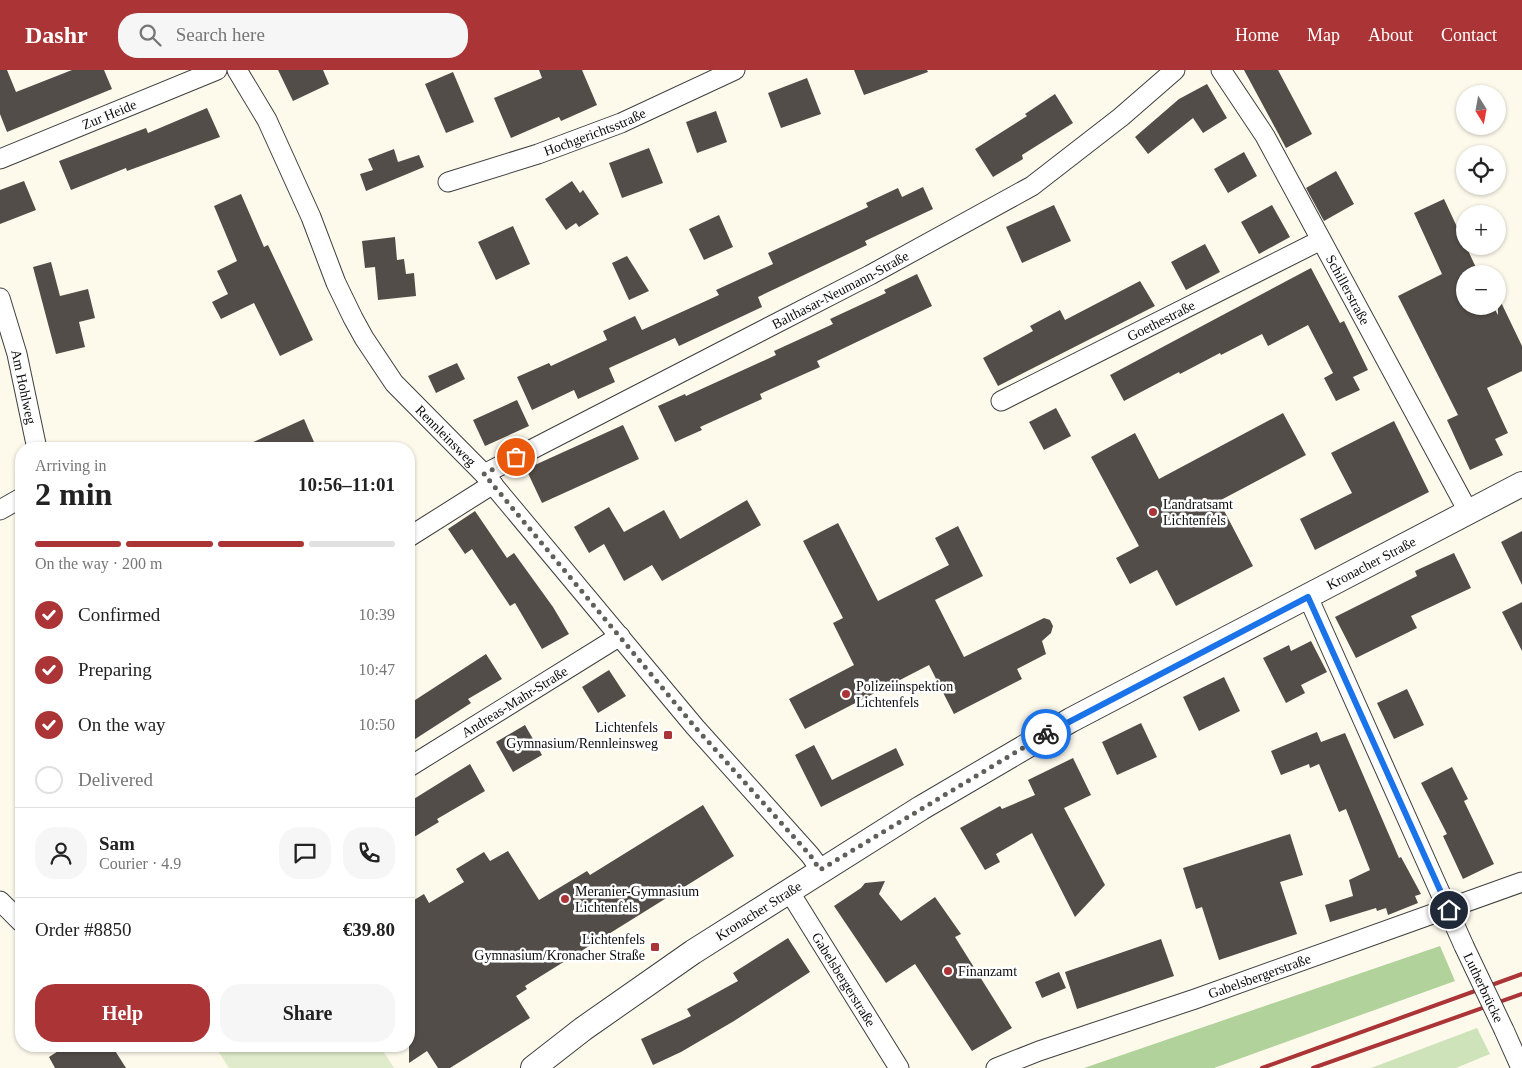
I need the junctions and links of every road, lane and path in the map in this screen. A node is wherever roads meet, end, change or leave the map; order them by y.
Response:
1 (217, 70) edge
2 (237, 70) edge
3 (736, 70) edge
4 (1175, 70) edge
5 (1221, 70) edge
6 (0, 159) edge
7 (448, 182) dead end
8 (1321, 240) junction
9 (0, 298) edge
10 (1001, 402) dead end
11 (36, 442) edge
12 (488, 479) junction
13 (1522, 484) edge
14 (15, 501) edge
15 (0, 510) edge
16 (1469, 513) junction
17 (415, 533) edge
18 (1308, 597) junction
19 (620, 636) junction
20 (415, 763) edge
21 (820, 870) junction
22 (1522, 882) edge
23 (789, 892) junction
24 (0, 901) edge
25 (1449, 910) junction
26 (15, 916) edge
27 (533, 1068) edge
28 (899, 1068) edge
29 (996, 1068) edge
30 (1521, 1068) edge

1 - 6 street, Zur Heide
2 - 12 street, Rennleinsweg
3 - 7 street, Hochgerichtsstraße
4 - 12 street, Balthasar-Neumann-Straße
5 - 8 street, Schillerstraße
8 - 10 street, Goethestraße
8 - 16 street, Schillerstraße
9 - 11 street, Am Hohlweg
12 - 17 street
12 - 19 street, Rennleinsweg
13 - 16 street, Kronacher Straße
14 - 15 street
16 - 18 street, Kronacher Straße
18 - 21 street, Kronacher Straße
18 - 25 street, Lutherbrücke
19 - 20 street, Andreas-Mahr-Straße
19 - 21 street, Rennleinsweg
21 - 23 street, Kronacher Straße
22 - 25 street, Gabelsbergerstraße
23 - 27 street, Kronacher Straße
23 - 28 street, Gabelsbergerstraße
24 - 26 street
25 - 29 street, Gabelsbergerstraße
25 - 30 street, Lutherbrücke, bridge

